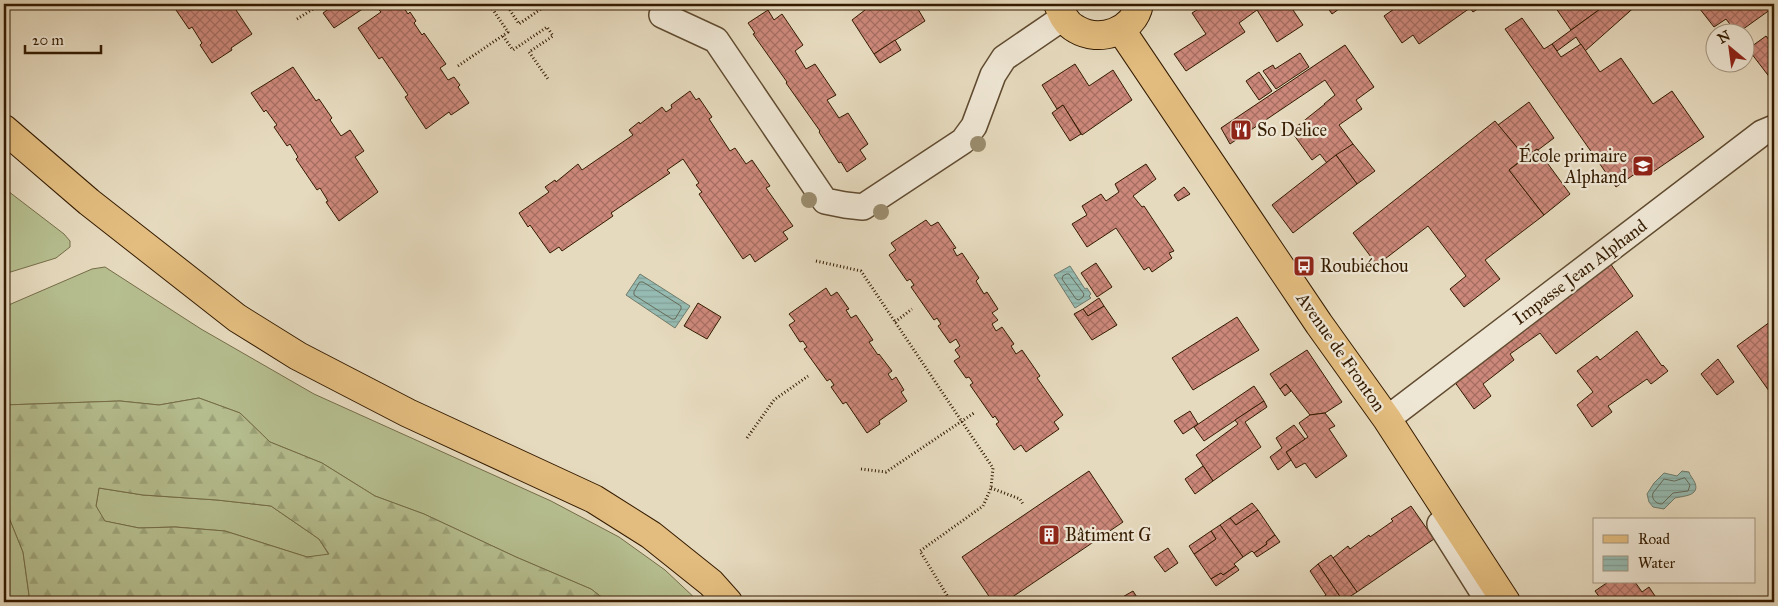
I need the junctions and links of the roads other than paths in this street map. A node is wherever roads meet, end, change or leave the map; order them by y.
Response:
1 (1139, 4) edge
2 (1061, 11) edge
3 (662, 15) dead end
4 (1121, 30) junction
5 (1774, 128) edge
6 (4, 129) edge
7 (1387, 419) junction
8 (1432, 490) junction
9 (728, 602) edge
10 (1489, 602) edge
11 (1506, 602) edge

1 - 4 main road
2 - 3 street
2 - 4 main road
4 - 7 main road, Avenue de Fronton
5 - 7 street, Impasse Jean Alphand
6 - 9 main road
7 - 8 main road, Avenue de Fronton
8 - 10 street
8 - 11 main road, Avenue de Fronton

